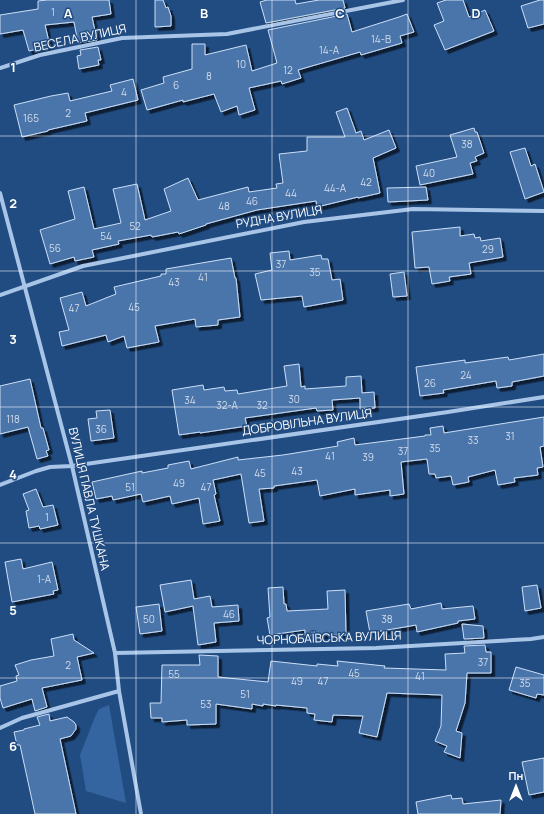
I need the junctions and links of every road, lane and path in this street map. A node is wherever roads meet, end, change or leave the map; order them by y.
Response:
1 (403, 0) edge
2 (0, 68) edge
3 (0, 192) edge
4 (544, 212) edge
5 (24, 287) junction
6 (0, 296) edge
7 (544, 397) edge
8 (72, 466) junction
9 (0, 486) edge
10 (544, 637) edge
11 (115, 653) junction
12 (119, 691) junction
13 (0, 728) edge
14 (141, 814) edge

1 - 2 street, ВЕСЕЛА ВУЛИЦЯ
3 - 5 street, ВУЛИЦЯ ПАВЛА ТУШКАНА
4 - 5 street, РУДНА ВУЛИЦЯ
5 - 6 street, РУДНА ВУЛИЦЯ
5 - 8 street, ВУЛИЦЯ ПАВЛА ТУШКАНА
7 - 8 street, ДОБРОВІЛЬНА ВУЛИЦЯ
8 - 9 street, ДОБРОВІЛЬНА ВУЛИЦЯ
8 - 11 street, ВУЛИЦЯ ПАВЛА ТУШКАНА
10 - 11 street, ЧОРНОБАЇВСЬКА ВУЛИЦЯ
11 - 12 street, ВУЛИЦЯ ПАВЛА ТУШКАНА
12 - 13 street
12 - 14 street, ВУЛИЦЯ ПАВЛА ТУШКАНА

